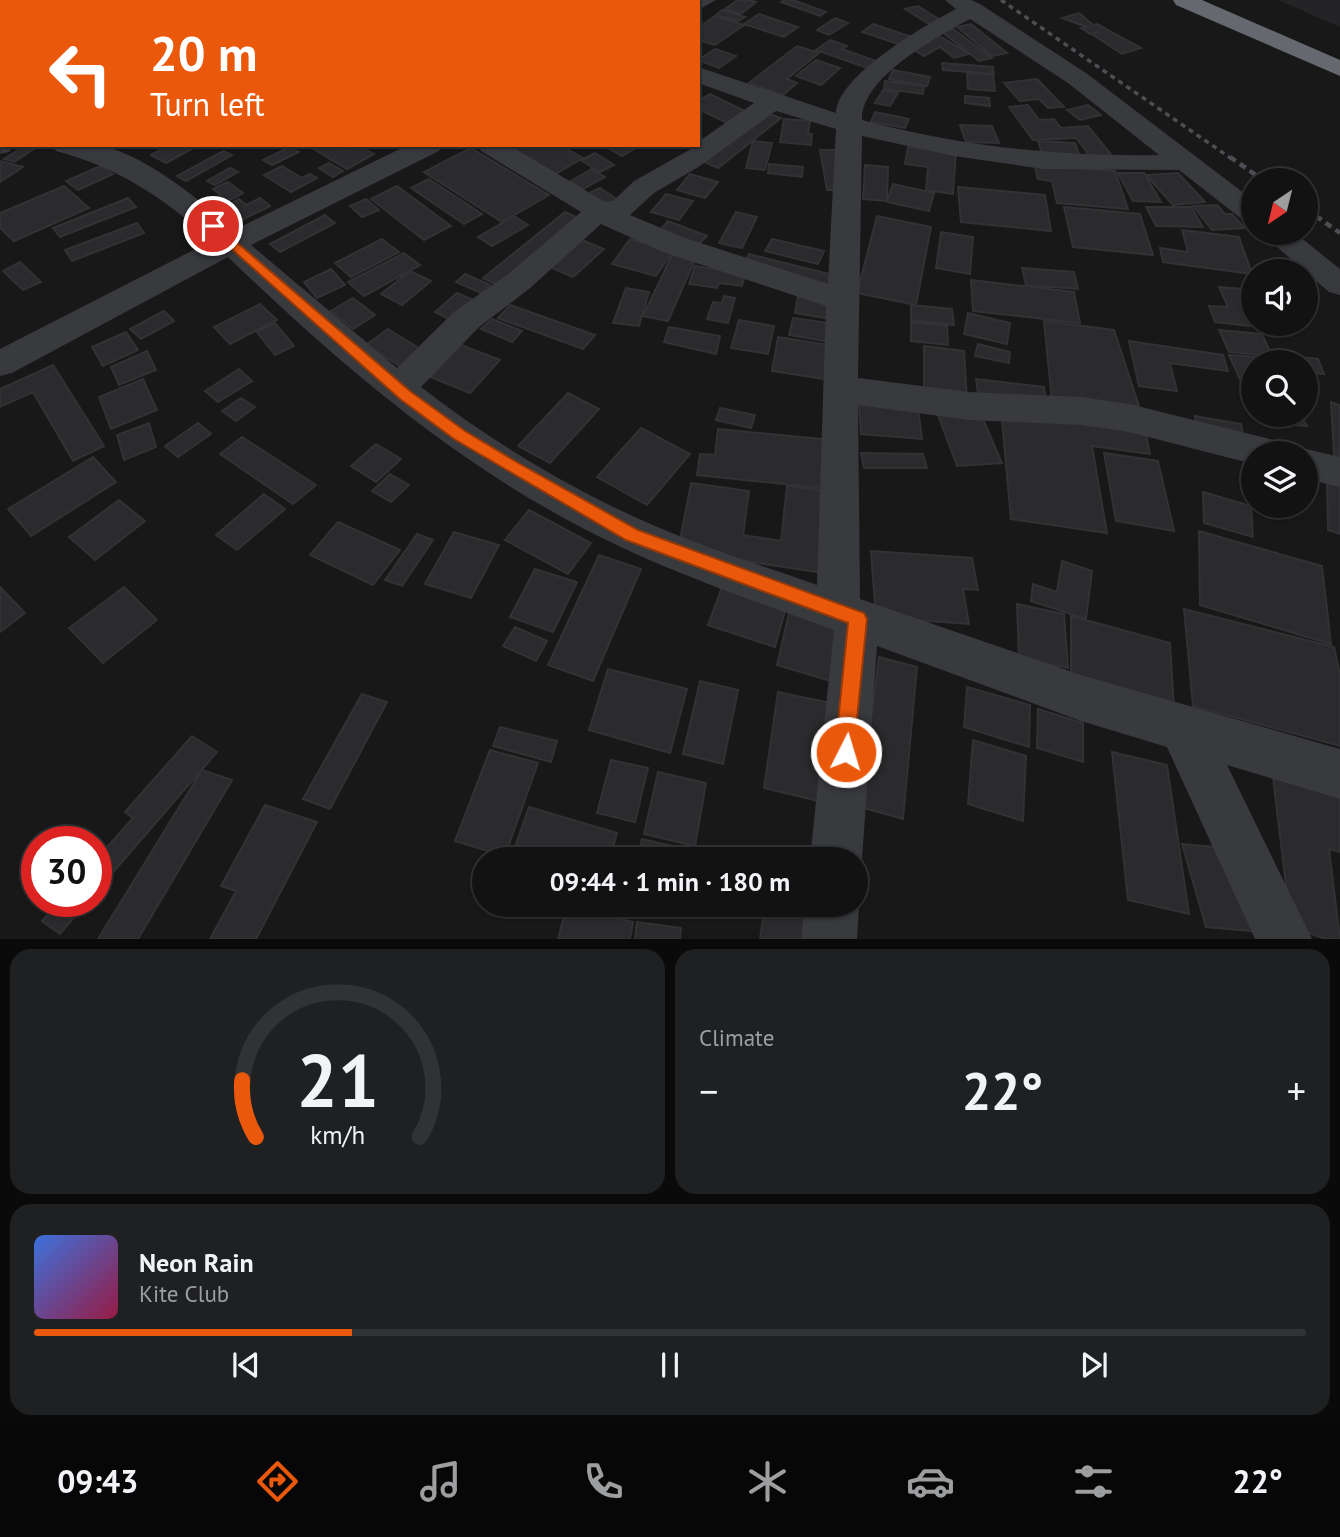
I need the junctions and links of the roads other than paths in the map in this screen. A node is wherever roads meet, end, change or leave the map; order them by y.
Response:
1 (1184, 0) edge
2 (1216, 0) edge
3 (964, 5) edge
4 (1340, 53) edge
5 (1340, 69) edge
6 (700, 75) edge
7 (771, 103) junction
8 (848, 126) junction
9 (82, 147) edge
10 (426, 147) edge
11 (493, 147) edge
12 (100, 149) edge
13 (1187, 162) junction
14 (1241, 205) edge
15 (599, 211) junction
16 (233, 242) junction
17 (1291, 245) edge
18 (1340, 285) edge
19 (842, 300) junction
20 (0, 364) edge
21 (398, 388) junction
22 (840, 389) junction
23 (1241, 447) edge
24 (1318, 467) edge
25 (1340, 472) edge
26 (848, 615) junction
27 (1184, 730) junction
28 (1340, 774) edge
29 (837, 847) edge
30 (831, 917) edge
31 (829, 939) edge
32 (1284, 939) edge

1 - 5 highway
2 - 4 highway
3 - 8 street
3 - 13 street
6 - 7 street
7 - 8 street
7 - 15 street
8 - 13 street
8 - 19 street
9 - 12 street
10 - 16 street
11 - 15 street
12 - 16 street
13 - 14 street
15 - 19 street
15 - 21 street
16 - 20 street
16 - 21 street
17 - 18 street
19 - 22 street
21 - 26 street
22 - 23 street
22 - 26 street
24 - 25 street
26 - 27 street
26 - 29 street
27 - 28 street
27 - 32 street
30 - 31 street

